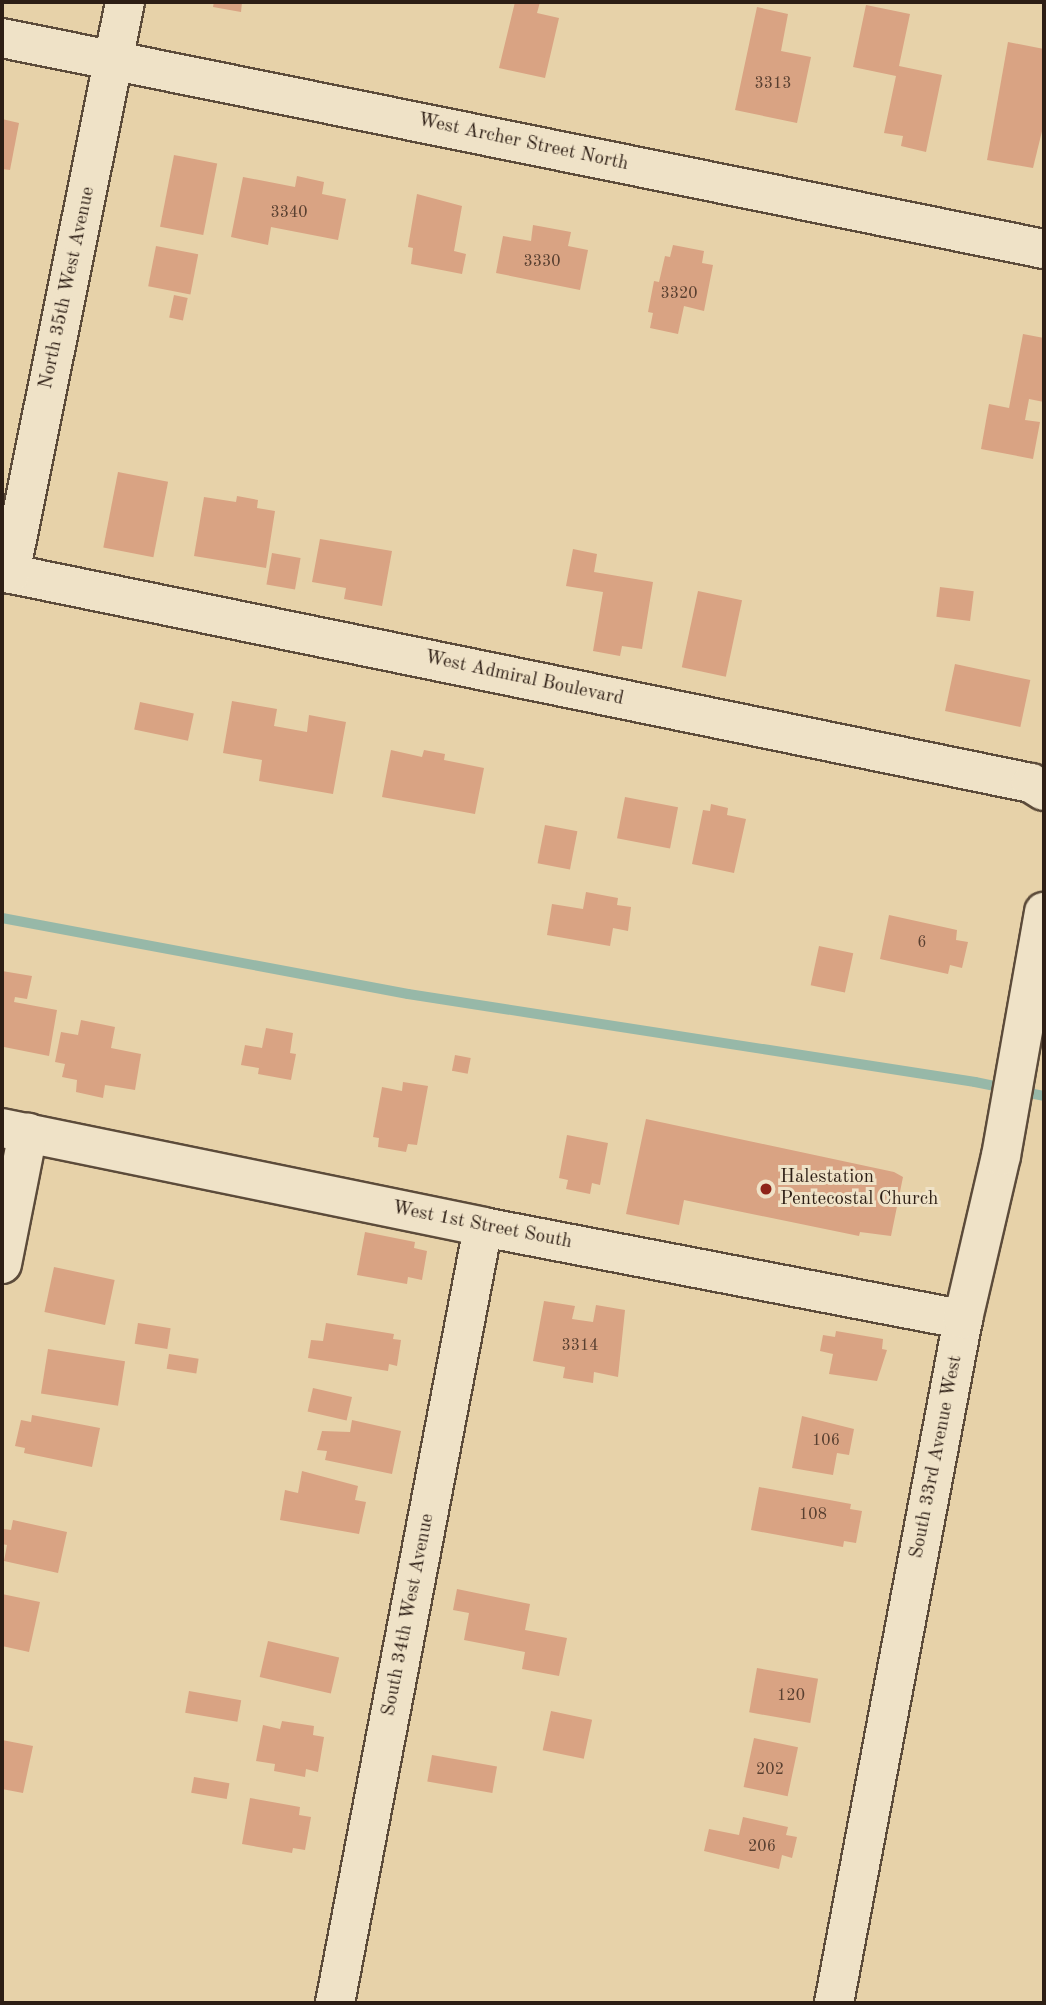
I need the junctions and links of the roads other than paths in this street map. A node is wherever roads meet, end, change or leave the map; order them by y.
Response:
1 (125, 2) edge
2 (2, 38) edge
3 (115, 60) junction
4 (1044, 249) edge
5 (6, 573) edge
6 (1044, 791) edge
7 (1044, 912) edge
8 (15, 1131) edge
9 (483, 1227) junction
10 (2, 1264) edge
11 (963, 1319) junction
12 (335, 2003) edge
13 (834, 2003) edge

1 - 3 street, North 35th West Avenue
2 - 3 street, West Archer Street North
3 - 4 street, West Archer Street North
3 - 5 street, North 35th West Avenue
5 - 6 street, West Admiral Boulevard
7 - 11 street, South 33rd Avenue West
8 - 9 street, West 1st Street South
8 - 10 street
9 - 11 street, West 1st Street South
9 - 12 street, South 34th West Avenue
11 - 13 street, South 33rd Avenue West

